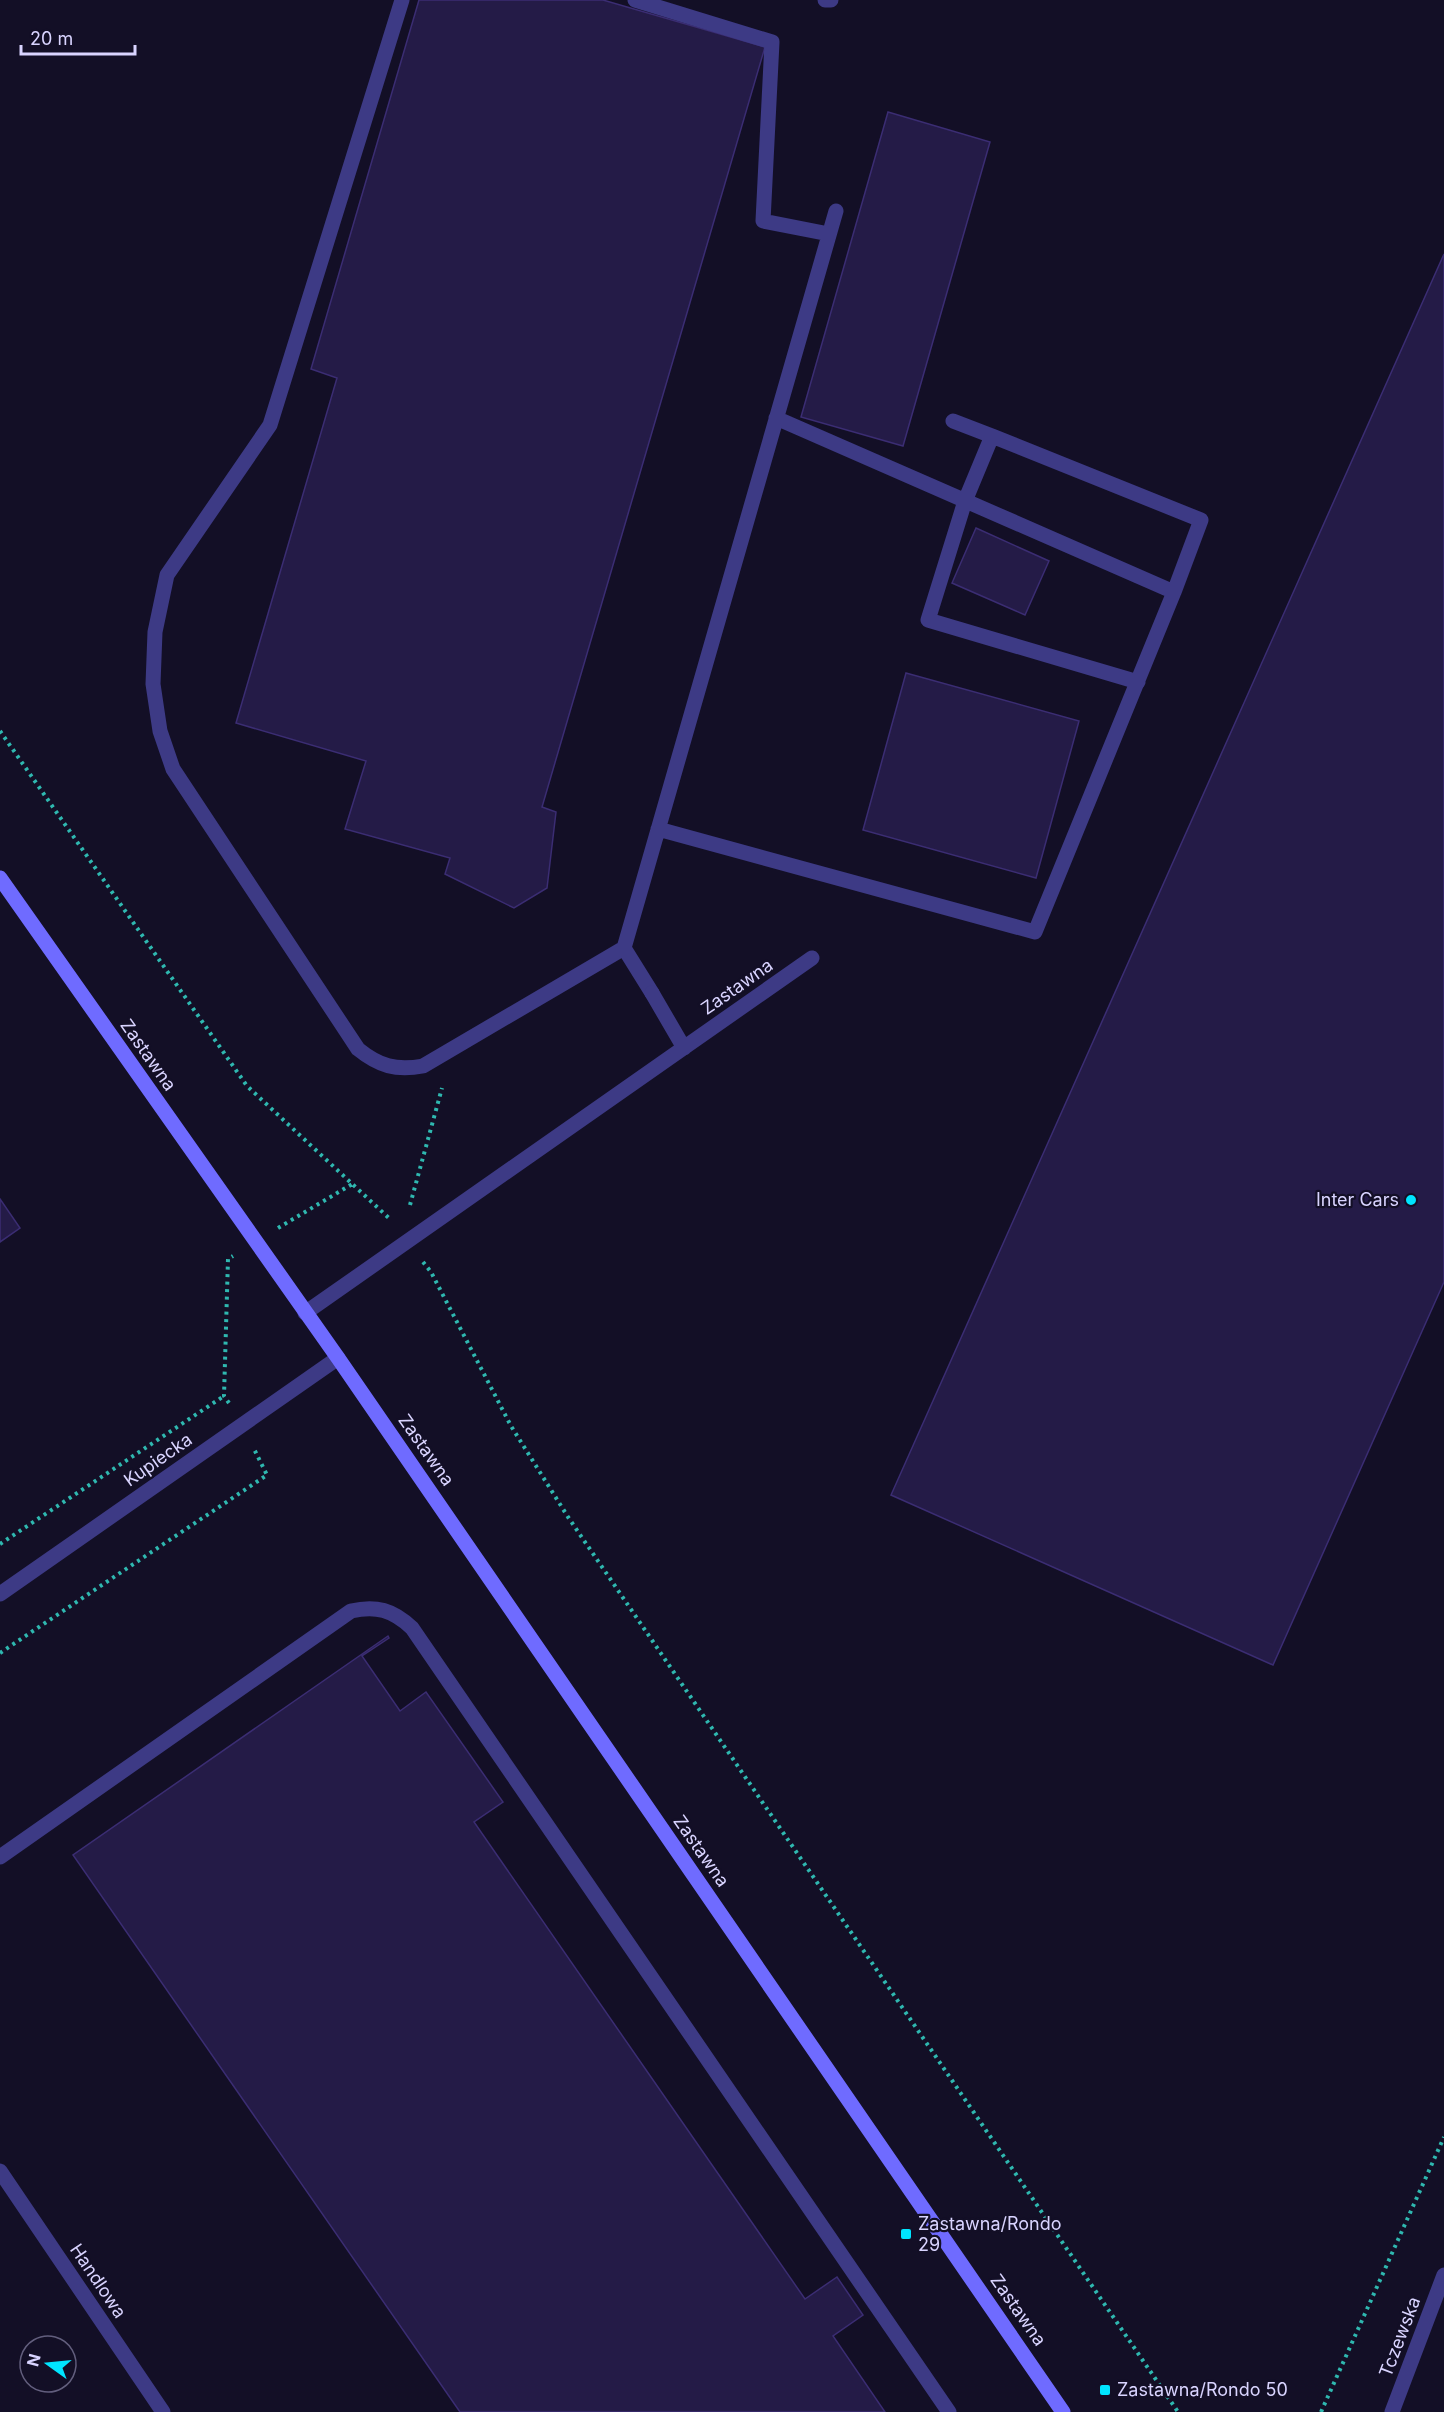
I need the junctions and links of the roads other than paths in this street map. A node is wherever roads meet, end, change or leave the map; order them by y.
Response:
1 (402, 0) edge
2 (634, 0) edge
3 (825, 0) edge
4 (831, 0) edge
5 (836, 211) dead end
6 (829, 234) junction
7 (776, 418) junction
8 (952, 421) dead end
9 (992, 436) junction
10 (965, 501) junction
11 (1174, 592) junction
12 (1138, 682) junction
13 (658, 829) junction
14 (0, 878) edge
15 (624, 948) junction
16 (812, 958) dead end
17 (684, 1048) junction
18 (305, 1313) junction
19 (338, 1358) junction
20 (0, 1594) edge
21 (0, 1857) edge
22 (0, 2171) edge
23 (1444, 2275) edge
24 (163, 2412) edge
25 (949, 2412) edge
26 (1063, 2412) edge
27 (1392, 2412) edge

1 - 15 street
2 - 6 street
3 - 4 street
5 - 6 street
6 - 7 street
7 - 10 street
7 - 13 street
8 - 9 street
9 - 10 street
9 - 11 street
10 - 11 street
10 - 12 street
11 - 12 street
12 - 13 street
13 - 15 street
14 - 18 main road, Zastawna
15 - 17 street
16 - 17 street, Zastawna
17 - 18 street, Zastawna
18 - 19 main road, Zastawna
19 - 20 street, Kupiecka
19 - 26 main road, Zastawna
21 - 25 street
22 - 24 street, Handlowa
23 - 27 street, Tczewska

